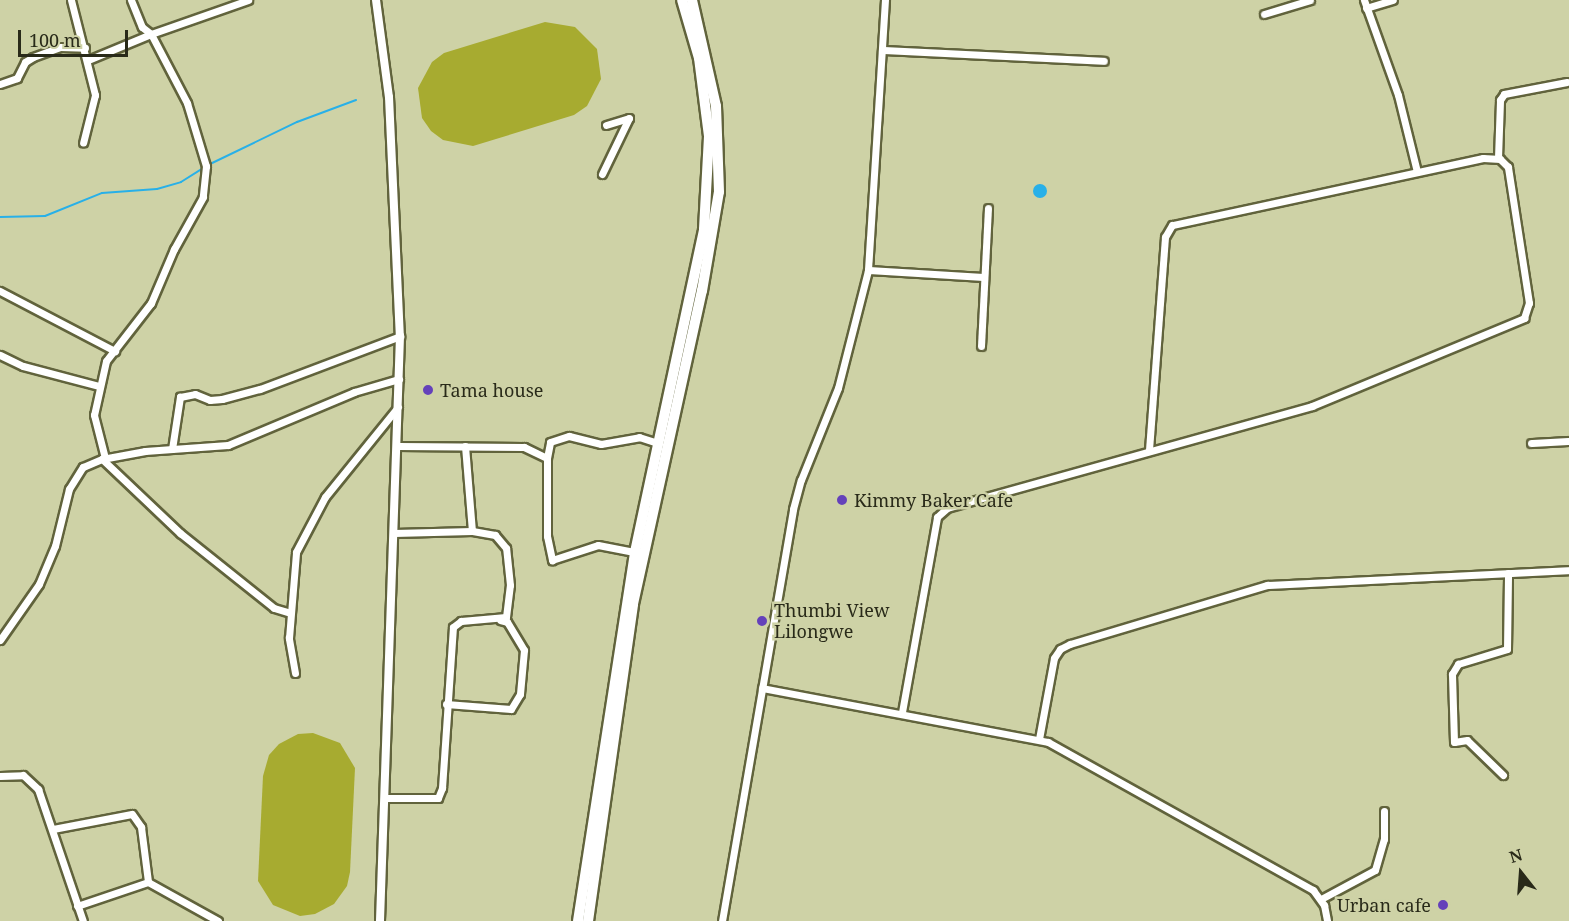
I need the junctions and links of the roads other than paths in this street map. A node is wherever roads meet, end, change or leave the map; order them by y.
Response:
1 (71, 0) edge
2 (130, 0) edge
3 (248, 0) edge
4 (378, 0) edge
5 (682, 0) edge
6 (692, 0) edge
7 (885, 0) edge
8 (1310, 0) edge
9 (1393, 0) edge
10 (1365, 4) edge
11 (1263, 14) dead end
12 (151, 34) junction
13 (85, 48) junction
14 (882, 50) junction
15 (88, 60) junction
16 (1104, 61) dead end
17 (1567, 82) dead end
18 (0, 84) edge
19 (606, 125) dead end
20 (83, 143) dead end
21 (1498, 158) junction
22 (1417, 172) junction
23 (602, 174) dead end
24 (988, 208) dead end
25 (868, 270) junction
26 (984, 277) junction
27 (0, 291) edge
28 (400, 336) junction
29 (981, 346) dead end
30 (115, 351) junction
31 (0, 355) edge
32 (399, 379) junction
33 (99, 386) junction
34 (399, 406) junction
35 (1569, 441) edge
36 (1531, 443) dead end
37 (658, 444) junction
38 (398, 446) junction
39 (465, 446) junction
40 (172, 448) junction
41 (1149, 450) junction
42 (547, 458) junction
43 (104, 459) junction
44 (472, 531) junction
45 (394, 533) junction
46 (635, 552) junction
47 (1569, 570) edge
48 (1508, 573) junction
49 (291, 613) junction
50 (501, 620) junction
51 (0, 640) edge
52 (295, 673) dead end
53 (762, 688) junction
54 (446, 704) junction
55 (902, 712) junction
56 (1039, 739) junction
57 (1503, 774) dead end
58 (0, 776) edge
59 (384, 798) junction
60 (1384, 811) dead end
61 (52, 829) junction
62 (148, 882) junction
63 (1321, 899) junction
64 (77, 906) junction
65 (83, 921) edge
66 (218, 921) edge
67 (380, 921) edge
68 (578, 921) edge
69 (588, 921) edge
70 (722, 921) edge
71 (1327, 921) edge

1 - 13 street
2 - 12 street
3 - 12 street
4 - 28 street
5 - 37 highway
6 - 69 highway
7 - 14 street
8 - 11 street
9 - 10 street
10 - 22 street
12 - 15 street
12 - 30 street
13 - 15 street
13 - 18 street
14 - 16 street
14 - 25 street
15 - 20 street
17 - 21 street
19 - 23 street
21 - 22 street
21 - 41 street
22 - 41 street
24 - 26 street
25 - 26 street
25 - 53 street
26 - 29 street
27 - 30 street
28 - 32 street
28 - 40 street
30 - 33 street
31 - 33 street
32 - 34 street
32 - 40 street
33 - 43 street
34 - 38 street
34 - 49 street
35 - 36 street
37 - 42 street
37 - 46 highway
38 - 39 street
38 - 45 street
39 - 42 street
39 - 44 street
40 - 43 street
41 - 55 street
42 - 46 street
43 - 49 street
43 - 51 street
44 - 45 street
44 - 50 street
45 - 59 street
46 - 68 highway
47 - 48 street
48 - 56 street
48 - 57 street
49 - 52 street
50 - 54 street
50 - 54 street
53 - 55 street
53 - 70 street
54 - 59 street
55 - 56 street
56 - 63 street
58 - 61 street
59 - 67 street
60 - 63 street
61 - 62 street
61 - 64 street
62 - 64 street
62 - 66 street
63 - 71 street
64 - 65 street

